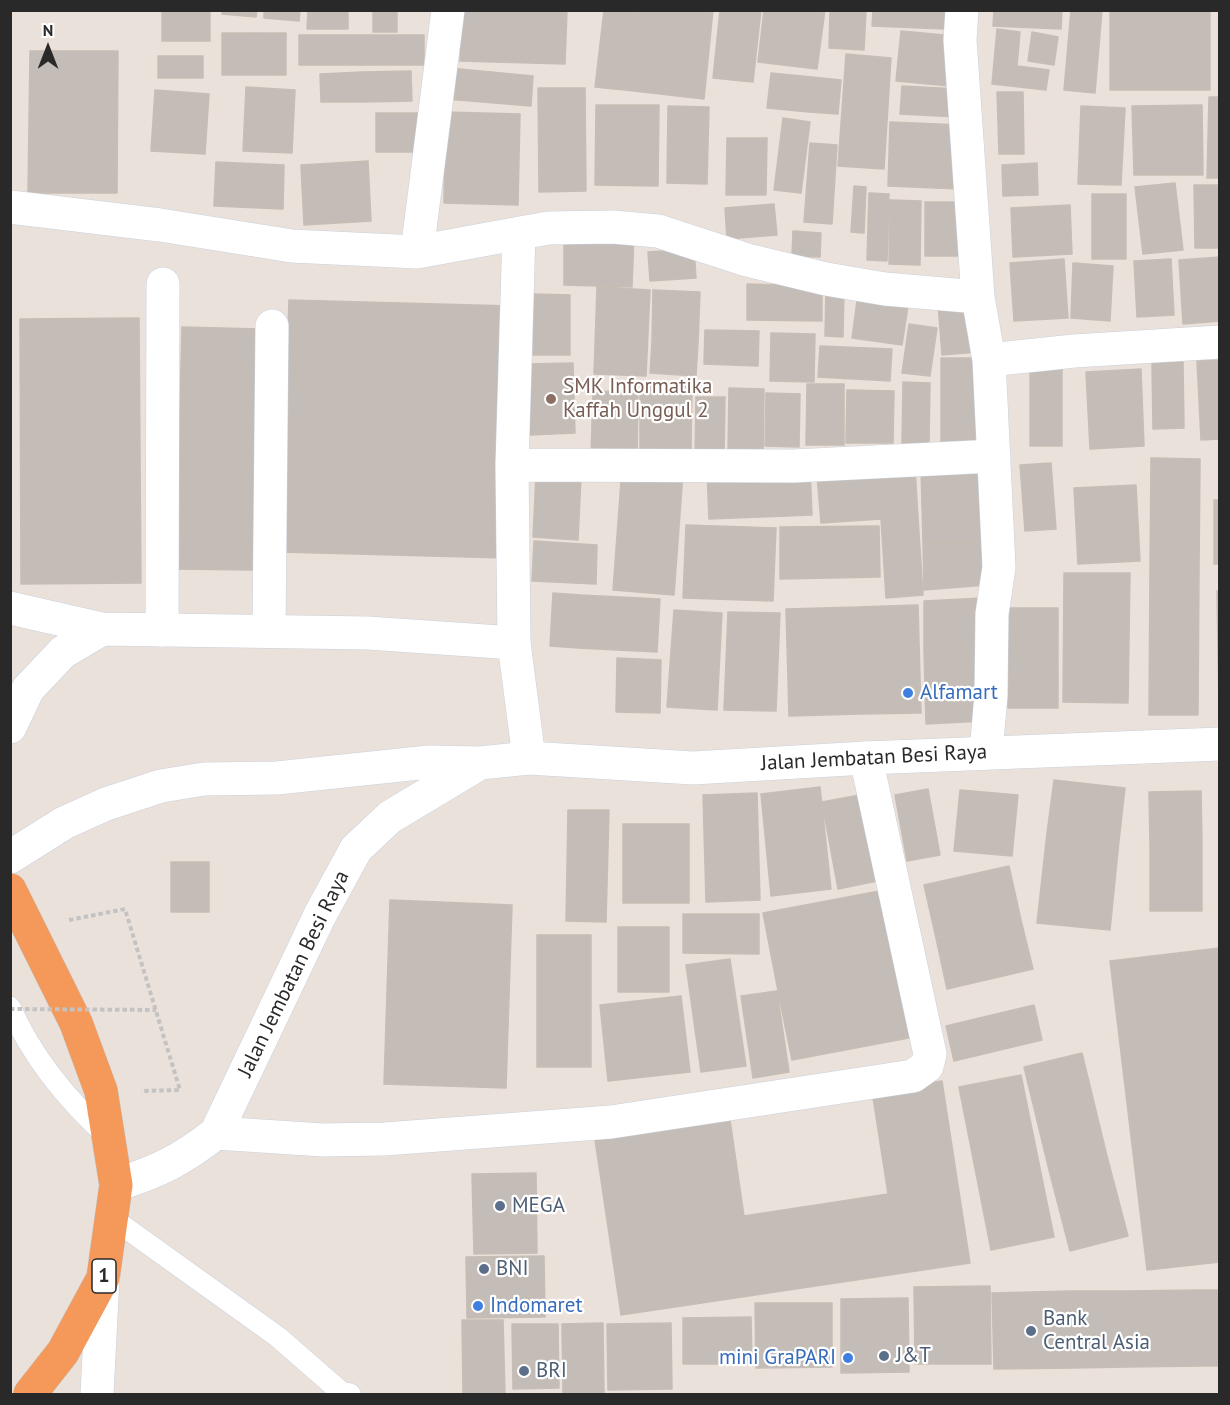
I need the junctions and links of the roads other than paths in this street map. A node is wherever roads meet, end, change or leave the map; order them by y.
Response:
1 (448, 10) edge
2 (962, 10) edge
3 (10, 207) edge
4 (519, 232) junction
5 (417, 252) junction
6 (163, 284) dead end
7 (978, 297) junction
8 (272, 326) dead end
9 (1220, 342) edge
10 (989, 360) junction
11 (994, 456) junction
12 (512, 465) junction
13 (10, 608) edge
14 (102, 629) junction
15 (162, 630) junction
16 (269, 631) junction
17 (514, 643) junction
18 (10, 727) edge
19 (1220, 744) edge
20 (986, 753) junction
21 (529, 758) junction
22 (866, 758) junction
23 (480, 763) junction
24 (10, 857) edge
25 (10, 890) edge
26 (10, 1008) edge
27 (216, 1133) junction
28 (109, 1138) junction
29 (116, 1185) junction
30 (112, 1218) junction
31 (103, 1278) junction
32 (343, 1394) edge
33 (30, 1395) edge
34 (97, 1395) edge

1 - 5 street
2 - 7 street
3 - 5 street
4 - 5 street
4 - 7 street
4 - 12 street
6 - 15 street
7 - 10 street
8 - 16 street
9 - 10 street
10 - 11 street
11 - 12 street
11 - 20 street
12 - 17 street
13 - 14 street
14 - 15 street
14 - 18 street
15 - 16 street
16 - 17 street
17 - 21 street
19 - 20 street, Jalan Jembatan Besi Raya
20 - 22 street, Jalan Jembatan Besi Raya
21 - 22 street, Jalan Jembatan Besi Raya
21 - 23 street, Jalan Jembatan Besi Raya
22 - 27 street
23 - 24 street, Jalan Jembatan Besi Raya
23 - 27 street, Jalan Jembatan Besi Raya
25 - 28 highway, 1
26 - 28 lane
27 - 29 street, Jalan Jembatan Besi Raya
28 - 29 highway, 1
29 - 30 highway, 1
30 - 31 highway, 1
30 - 32 lane
31 - 33 highway, 1
31 - 34 street

